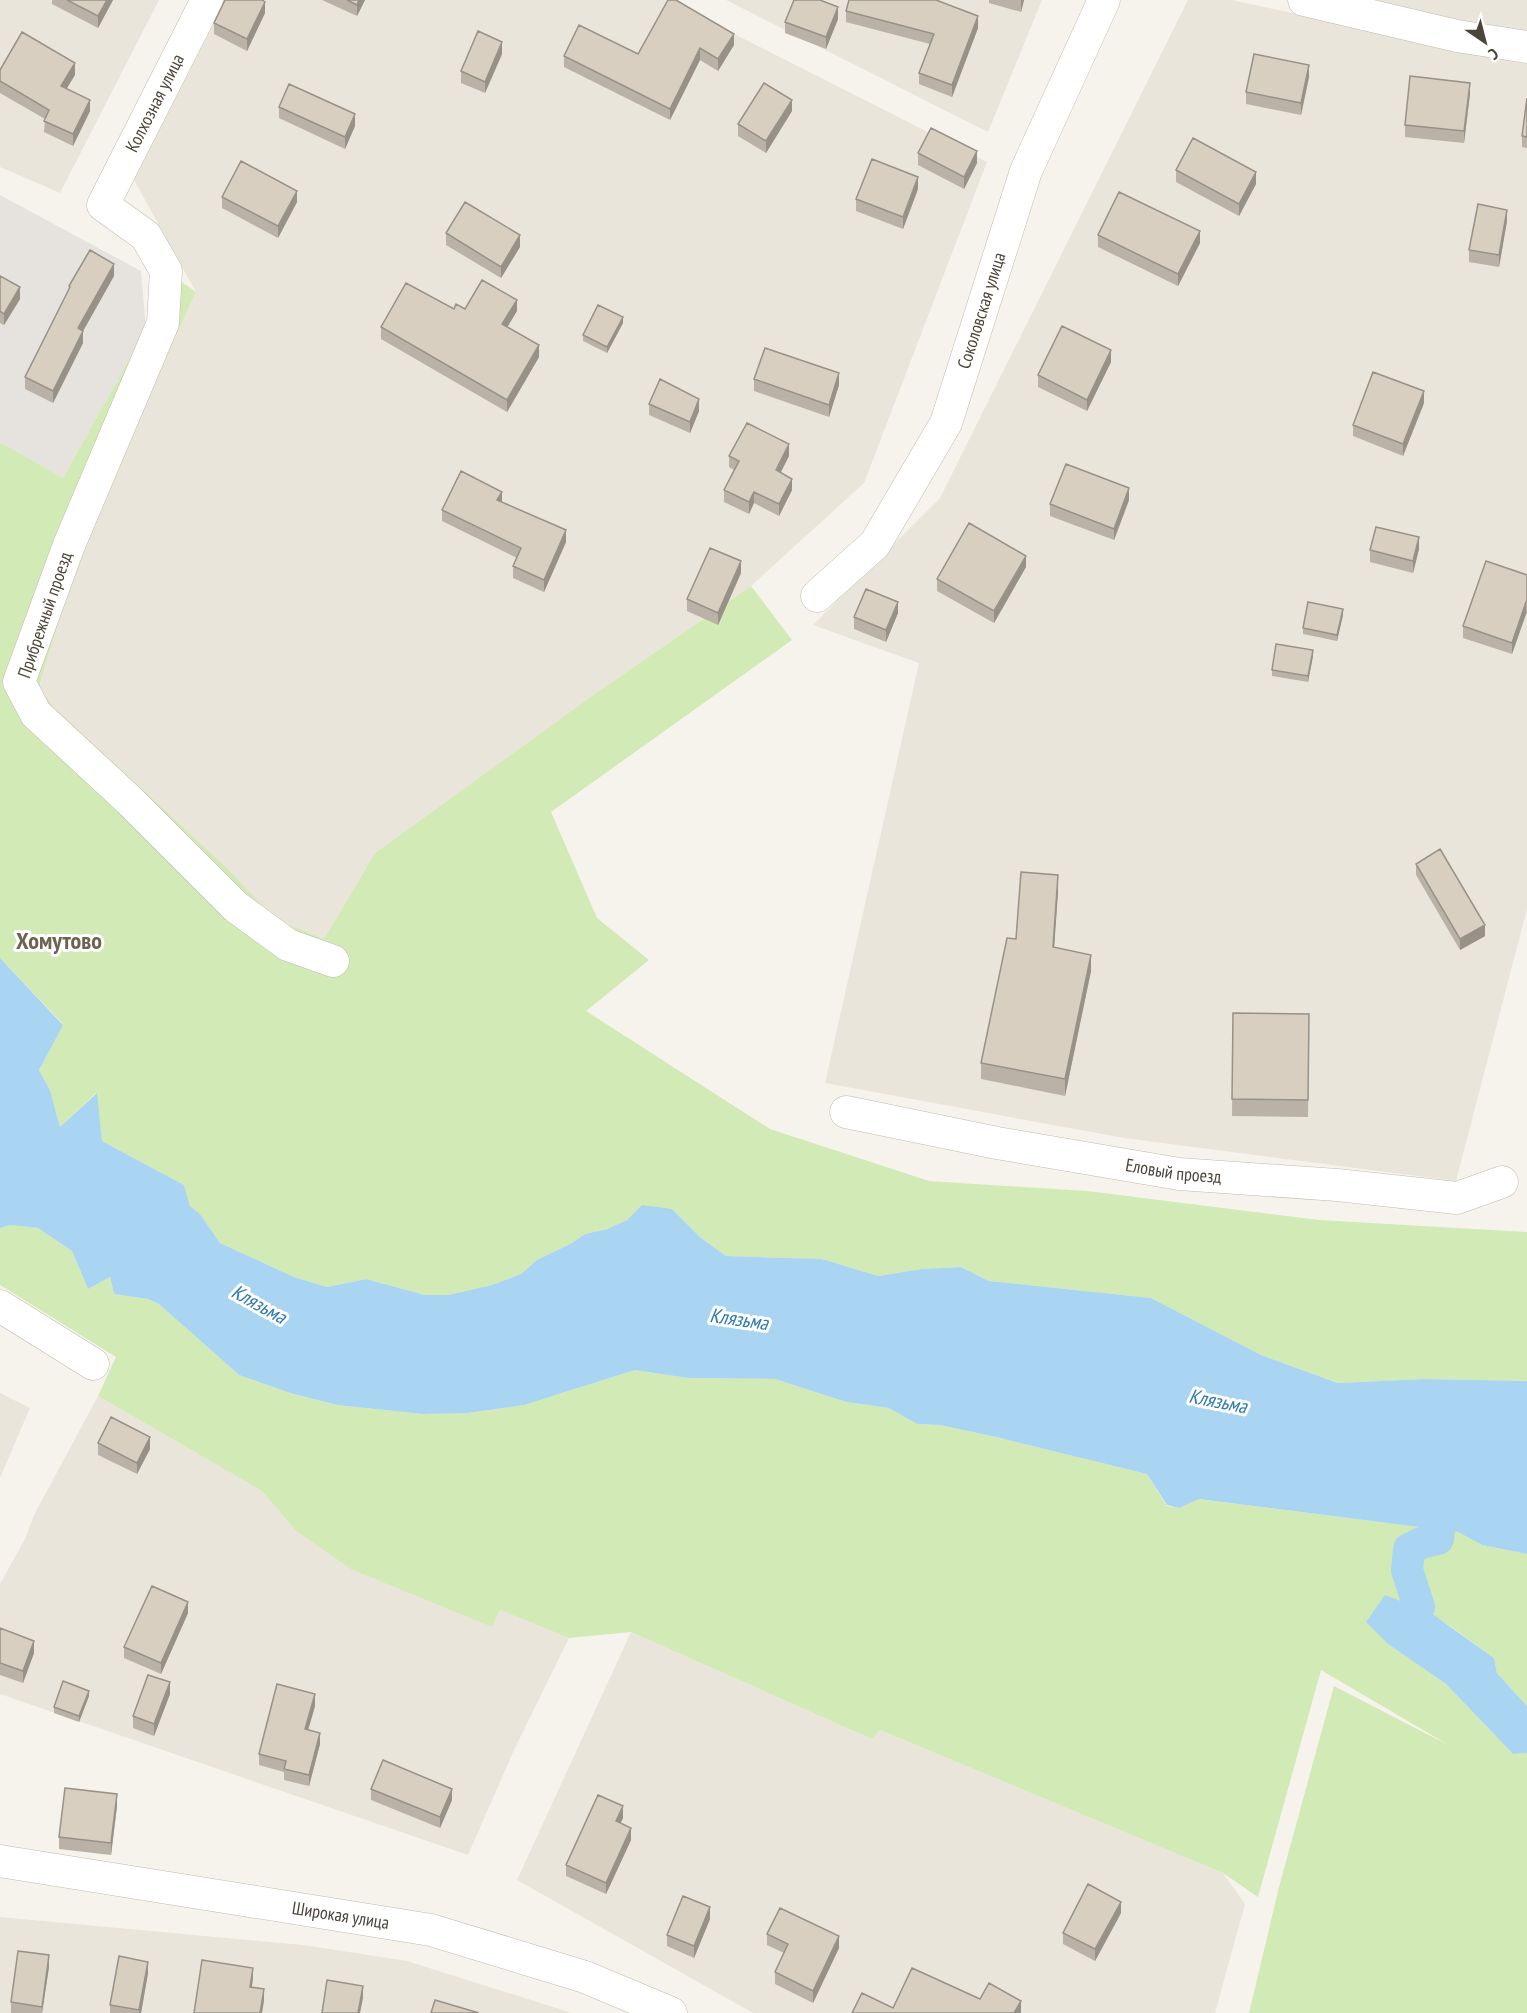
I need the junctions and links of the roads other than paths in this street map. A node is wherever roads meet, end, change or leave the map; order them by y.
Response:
1 (207, 0) edge
2 (1104, 0) edge
3 (1304, 0) edge
4 (1527, 47) edge
5 (103, 206) joint
6 (817, 596) dead end
7 (333, 961) dead end
8 (846, 1112) dead end
9 (1502, 1182) dead end
10 (0, 1306) edge
11 (93, 1364) dead end
12 (0, 1861) edge
13 (671, 2013) edge

1 - 5 street, Колхозная улица
2 - 6 street, Соколовская улица
3 - 4 street
5 - 7 street, Прибрежный проезд
8 - 9 street, Еловый проезд
10 - 11 street
12 - 13 street, Широкая улица

